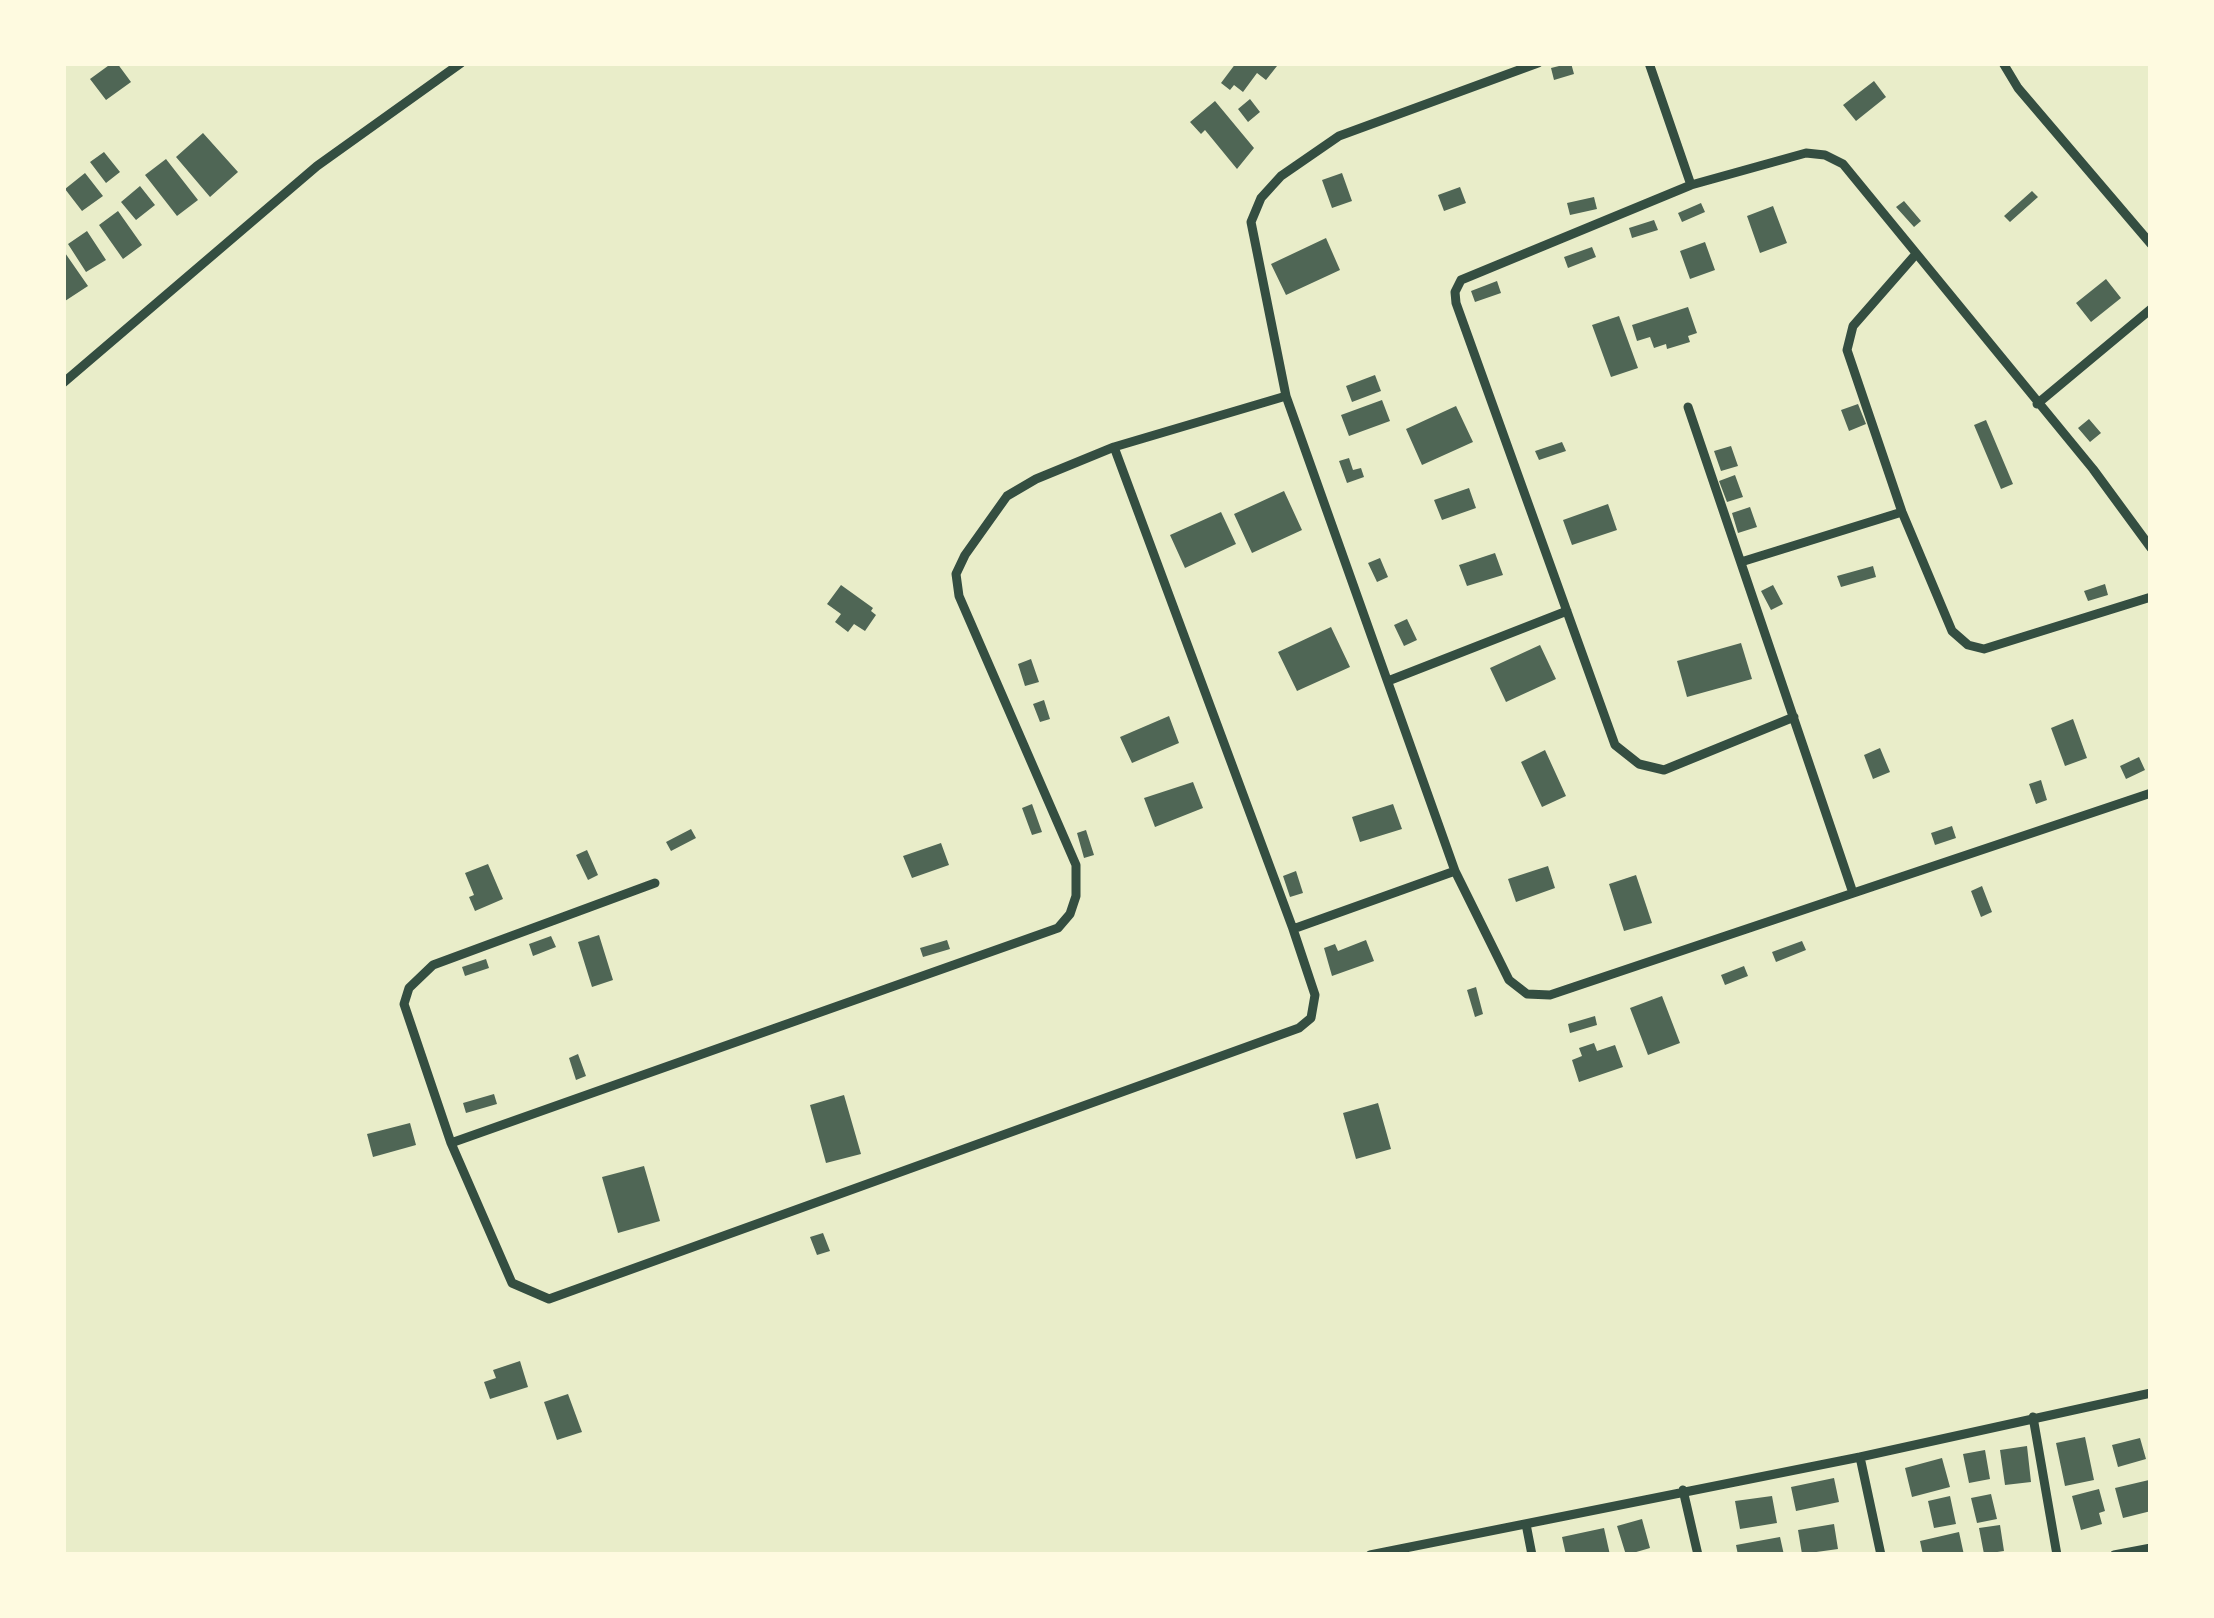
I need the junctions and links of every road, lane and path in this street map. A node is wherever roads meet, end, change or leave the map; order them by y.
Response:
1 (461, 63) edge
2 (1538, 63) edge
3 (1648, 63) edge
4 (2003, 63) edge
5 (1691, 185) junction
6 (2151, 244) edge
7 (1916, 254) junction
8 (2151, 308) edge
9 (63, 383) edge
10 (1286, 396) junction
11 (2037, 404) junction
12 (1688, 407) dead end
13 (1114, 447) junction
14 (1902, 512) junction
15 (2151, 548) edge
16 (1741, 562) junction
17 (2151, 597) edge
18 (1567, 611) junction
19 (1388, 681) junction
20 (1794, 717) junction
21 (2151, 793) edge
22 (1455, 871) junction
23 (655, 883) dead end
24 (1853, 893) junction
25 (1293, 929) junction
26 (451, 1142) junction
27 (2151, 1393) edge
28 (2033, 1417) junction
29 (1860, 1456) junction
30 (1683, 1490) junction
31 (1526, 1524) junction
32 (2151, 1548) edge
33 (1370, 1555) edge
34 (1532, 1555) edge
35 (1698, 1555) edge
36 (1881, 1555) edge
37 (2057, 1555) edge
38 (2114, 1555) edge

1 - 9 street
2 - 10 street
3 - 5 street
4 - 6 street
5 - 7 street
5 - 18 street
7 - 11 street
7 - 14 street
8 - 11 street
10 - 13 street
10 - 19 street
11 - 15 street
12 - 16 street
13 - 25 street
13 - 26 street
14 - 16 street
14 - 17 street
16 - 20 street
18 - 19 street
18 - 20 street
19 - 22 street
20 - 24 street
21 - 24 street
22 - 24 street
22 - 25 street
23 - 26 street
25 - 26 street
27 - 28 street
28 - 29 street
28 - 37 street
29 - 30 street
29 - 36 street
30 - 31 street
30 - 35 street
31 - 33 street
31 - 34 street
32 - 38 street

